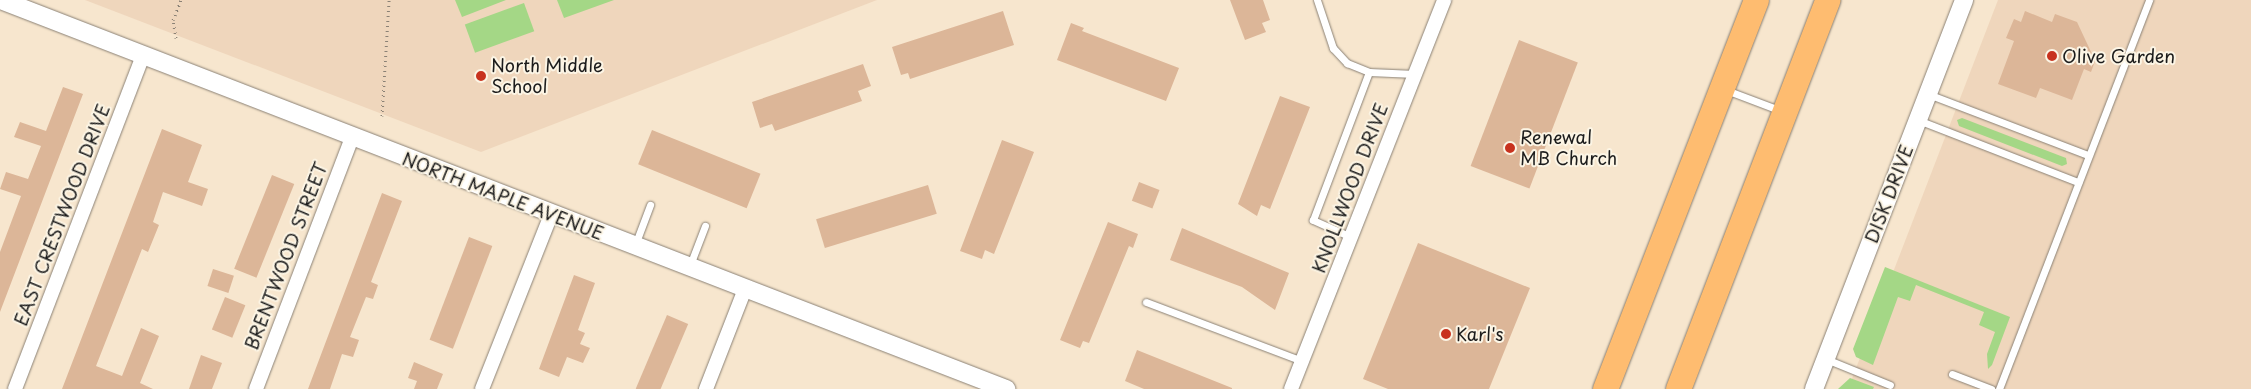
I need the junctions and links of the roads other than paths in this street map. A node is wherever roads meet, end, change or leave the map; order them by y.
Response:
1 (1, 0) edge
2 (1317, 0) edge
3 (1444, 0) edge
4 (1756, 0) edge
5 (1827, 0) edge
6 (1964, 0) edge
7 (2149, 0) edge
8 (143, 55) junction
9 (1369, 72) junction
10 (1415, 74) junction
11 (1722, 88) junction
12 (1928, 94) junction
13 (1784, 112) junction
14 (1918, 120) junction
15 (352, 137) junction
16 (2088, 155) junction
17 (2078, 182) junction
18 (650, 205) dead end
19 (550, 215) junction
20 (705, 226) dead end
21 (1351, 236) junction
22 (634, 247) junction
23 (689, 268) junction
24 (745, 289) junction
25 (1146, 302) dead end
26 (1826, 359) junction
27 (1302, 361) junction
28 (1952, 374) dead end
29 (1890, 385) dead end
30 (15, 389) edge
31 (256, 389) edge
32 (482, 389) edge
33 (706, 389) edge
34 (1006, 389) edge
35 (1291, 389) edge
36 (1605, 389) edge
37 (1678, 389) edge
38 (1814, 389) edge
39 (1991, 389) edge
40 (1999, 389) edge

1 - 8 street, NORTH MAPLE AVENUE
2 - 9 lane
3 - 10 street, KNOLLWOOD DRIVE
4 - 11 highway
5 - 13 highway
6 - 12 street, DISK DRIVE
7 - 16 lane
8 - 15 street, NORTH MAPLE AVENUE
8 - 30 street, EAST CRESTWOOD DRIVE
9 - 10 lane
9 - 21 lane
10 - 21 street, KNOLLWOOD DRIVE
11 - 13 lane
11 - 36 highway
12 - 14 street, DISK DRIVE
12 - 16 lane
13 - 37 highway
14 - 17 lane
14 - 26 street, DISK DRIVE
15 - 19 street, NORTH MAPLE AVENUE
15 - 31 street, BRENTWOOD STREET
16 - 17 lane
17 - 40 lane
18 - 22 lane
19 - 22 street, NORTH MAPLE AVENUE
19 - 32 street
20 - 23 lane
21 - 27 street, KNOLLWOOD DRIVE
22 - 23 street, NORTH MAPLE AVENUE
23 - 24 street, NORTH MAPLE AVENUE
24 - 33 street
24 - 34 street, NORTH MAPLE AVENUE
25 - 27 lane
26 - 29 lane
26 - 38 street, DISK DRIVE
27 - 35 street, KNOLLWOOD DRIVE
28 - 39 lane

